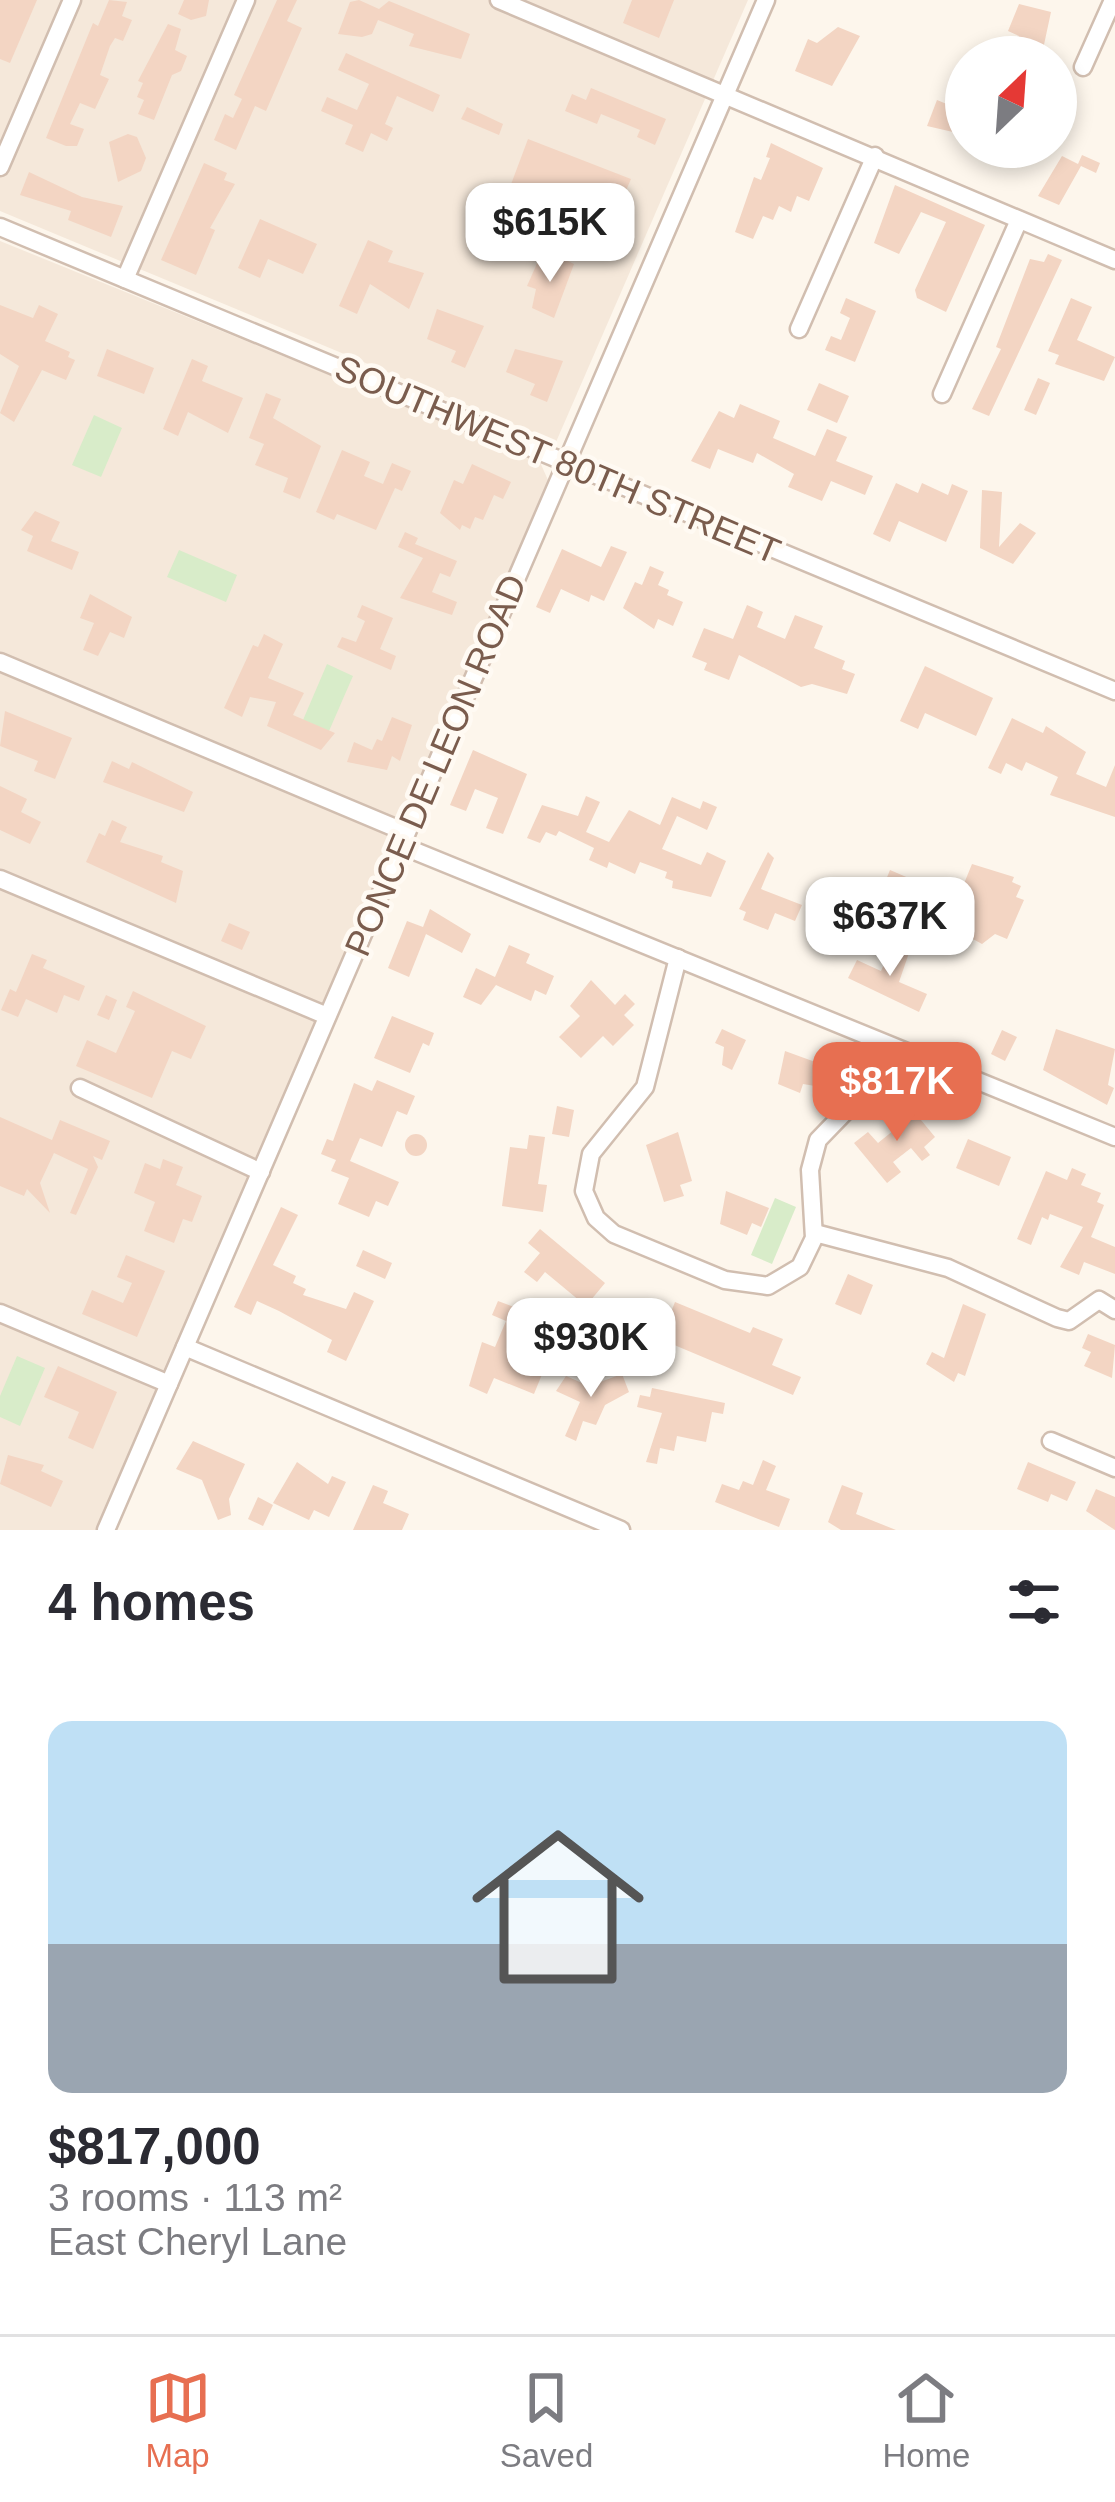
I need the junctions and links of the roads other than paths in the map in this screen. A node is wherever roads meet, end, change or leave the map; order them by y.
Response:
1 (72, 0) edge
2 (246, 0) edge
3 (500, 0) edge
4 (766, 0) edge
5 (1113, 0) edge
6 (1083, 67) dead end
7 (726, 93) junction
8 (875, 156) junction
9 (0, 167) edge
10 (1019, 220) junction
11 (0, 227) edge
12 (1115, 260) edge
13 (125, 279) junction
14 (799, 329) dead end
15 (942, 394) dead end
16 (566, 462) junction
17 (0, 662) edge
18 (1115, 692) edge
19 (403, 838) junction
20 (0, 879) edge
21 (677, 958) junction
22 (326, 1016) junction
23 (925, 1057) junction
24 (80, 1088) dead end
25 (1115, 1137) edge
26 (261, 1172) junction
27 (815, 1233) junction
28 (1107, 1305) edge
29 (0, 1313) edge
30 (185, 1347) junction
31 (169, 1384) junction
32 (1052, 1441) dead end
33 (1115, 1468) edge
34 (106, 1530) edge
35 (620, 1530) edge

1 - 9 street
2 - 13 street
3 - 7 street
4 - 7 street, PONCE DE LEON ROAD
5 - 6 street
7 - 8 street
7 - 16 street, PONCE DE LEON ROAD
8 - 10 street
8 - 14 street
10 - 12 street
10 - 15 street
11 - 13 street, SOUTHWEST 80TH STREET
13 - 16 street, SOUTHWEST 80TH STREET
16 - 18 street, SOUTHWEST 80TH STREET
16 - 19 street, PONCE DE LEON ROAD
17 - 19 street
19 - 21 street
19 - 22 street, PONCE DE LEON ROAD
20 - 22 street
21 - 23 street
21 - 27 street
22 - 26 street, PONCE DE LEON ROAD
23 - 25 street
23 - 27 street
24 - 26 street
26 - 30 street, PONCE DE LEON ROAD
27 - 28 street
29 - 31 street
30 - 31 street, PONCE DE LEON ROAD
30 - 35 street
31 - 34 street, PONCE DE LEON ROAD
32 - 33 street

